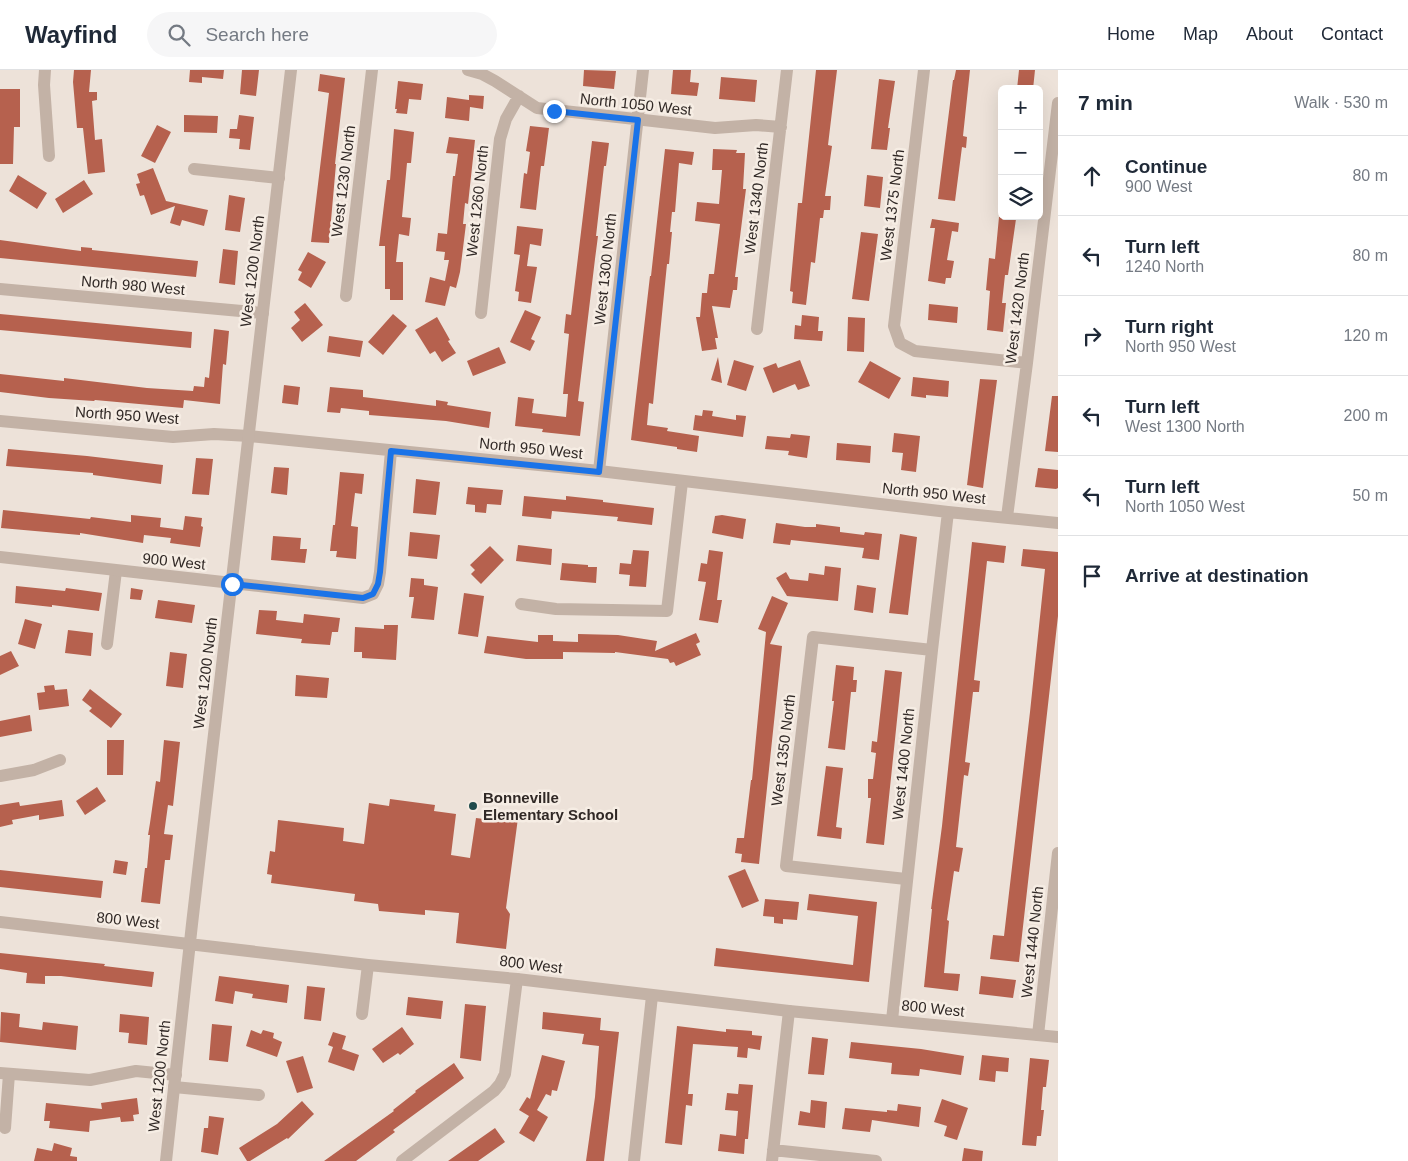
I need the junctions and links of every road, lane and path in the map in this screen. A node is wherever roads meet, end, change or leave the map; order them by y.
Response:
1 (45, 70) edge
2 (292, 70) edge
3 (372, 70) edge
4 (468, 70) edge
5 (643, 70) edge
6 (787, 70) edge
7 (924, 70) edge
8 (519, 96) junction
9 (1058, 103) edge
10 (638, 120) junction
11 (781, 126) junction
12 (1056, 136) edge
13 (49, 156) dead end
14 (194, 169) dead end
15 (279, 178) junction
16 (0, 289) edge
17 (346, 296) dead end
18 (263, 313) junction
19 (481, 313) dead end
20 (757, 329) dead end
21 (1027, 362) junction
22 (0, 421) edge
23 (249, 436) junction
24 (391, 451) junction
25 (599, 472) junction
26 (682, 482) junction
27 (948, 512) junction
28 (1007, 517) junction
29 (1058, 523) edge
30 (0, 558) edge
31 (116, 571) junction
32 (232, 584) junction
33 (521, 604) dead end
34 (107, 644) dead end
35 (932, 650) junction
36 (60, 760) dead end
37 (0, 776) edge
38 (1058, 853) edge
39 (906, 879) junction
40 (0, 922) edge
41 (190, 943) junction
42 (368, 964) junction
43 (517, 979) junction
44 (652, 996) junction
45 (789, 1011) junction
46 (362, 1014) dead end
47 (892, 1020) junction
48 (1038, 1035) junction
49 (1058, 1037) edge
50 (4, 1074) edge
51 (175, 1081) junction
52 (259, 1095) dead end
53 (5, 1128) dead end
54 (772, 1155) edge
55 (166, 1161) edge
56 (402, 1161) edge
57 (634, 1161) edge
58 (876, 1161) edge

1 - 13 street
2 - 15 street, West 1200 North
3 - 17 street, West 1230 North
4 - 8 street, North 1050 West
5 - 10 street, West 1300 North
6 - 11 street, West 1340 North
7 - 21 street, West 1375 North
8 - 10 street, North 1050 West
8 - 19 street, West 1260 North
9 - 12 street, West 1420 North
10 - 11 street, North 1050 West
10 - 25 street, West 1300 North
11 - 20 street, West 1340 North
12 - 21 street, West 1420 North
14 - 15 street
15 - 18 street, West 1200 North
16 - 18 street, North 980 West
18 - 23 street, West 1200 North
21 - 28 street, West 1420 North
22 - 23 street, North 950 West
23 - 24 street, North 950 West
23 - 32 street, West 1200 North
24 - 25 street, North 950 West
24 - 32 street, 900 West
25 - 26 street, North 950 West
26 - 27 street, North 950 West
26 - 33 street
27 - 28 street, North 950 West
27 - 35 street, West 1400 North
28 - 29 street, North 950 West
30 - 31 street, 900 West
31 - 32 street, 900 West
31 - 34 street
32 - 41 street, West 1200 North
35 - 39 street, West 1400 North
35 - 39 street, West 1350 North
36 - 37 street
38 - 48 street, West 1440 North
39 - 47 street, West 1400 North
40 - 41 street, 800 West
41 - 42 street, 800 West
41 - 51 street, West 1200 North
42 - 43 street, 800 West
42 - 46 street
43 - 44 street, 800 West
43 - 56 street
44 - 45 street, 800 West
44 - 57 street
45 - 47 street, 800 West
45 - 54 street
47 - 48 street, 800 West
48 - 49 street, 800 West
50 - 51 street
50 - 53 street
51 - 52 street
51 - 55 street, West 1200 North
54 - 58 street

